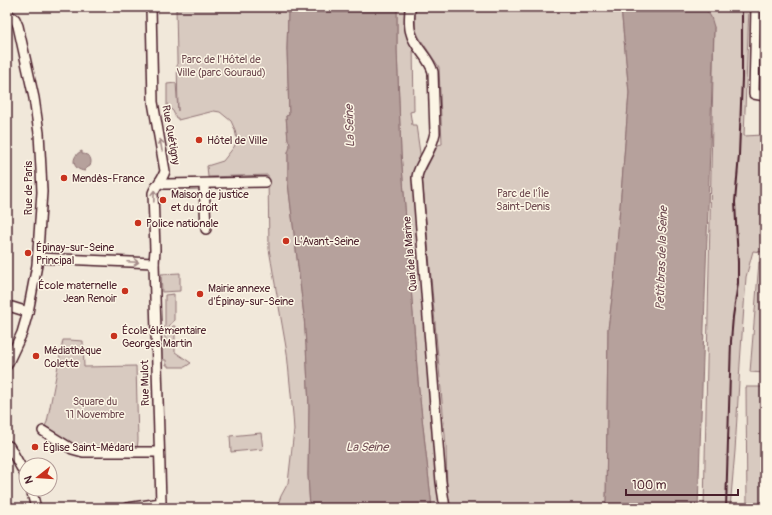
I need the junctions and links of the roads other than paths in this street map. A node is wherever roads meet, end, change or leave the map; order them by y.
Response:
1 (150, 7) edge
2 (410, 7) edge
3 (756, 7) edge
4 (7, 14) edge
5 (765, 96) edge
6 (160, 182) junction
7 (265, 182) dead end
8 (204, 184) junction
9 (206, 228) dead end
10 (38, 258) junction
11 (154, 263) junction
12 (12, 307) dead end
13 (28, 312) junction
14 (7, 365) edge
15 (44, 431) dead end
16 (9, 446) dead end
17 (159, 452) junction
18 (18, 462) edge
19 (33, 497) edge
20 (36, 508) edge
21 (127, 508) edge
22 (445, 508) edge

6 -> 1 street, Rue Quétigny
2 - 22 street, Quai de la Marine
3 - 5 street
4 - 10 street, Rue de Paris
6 - 8 street
11 -> 6 street, Rue Quétigny
7 - 8 street
8 - 9 street
10 -> 11 street
10 - 13 street, Rue de Paris
11 - 17 street, Rue Mulot
12 - 13 street
13 - 14 street, Rue de Paris
15 - 17 street
16 - 18 street
17 - 21 street, Rue Mulot
19 - 20 street

